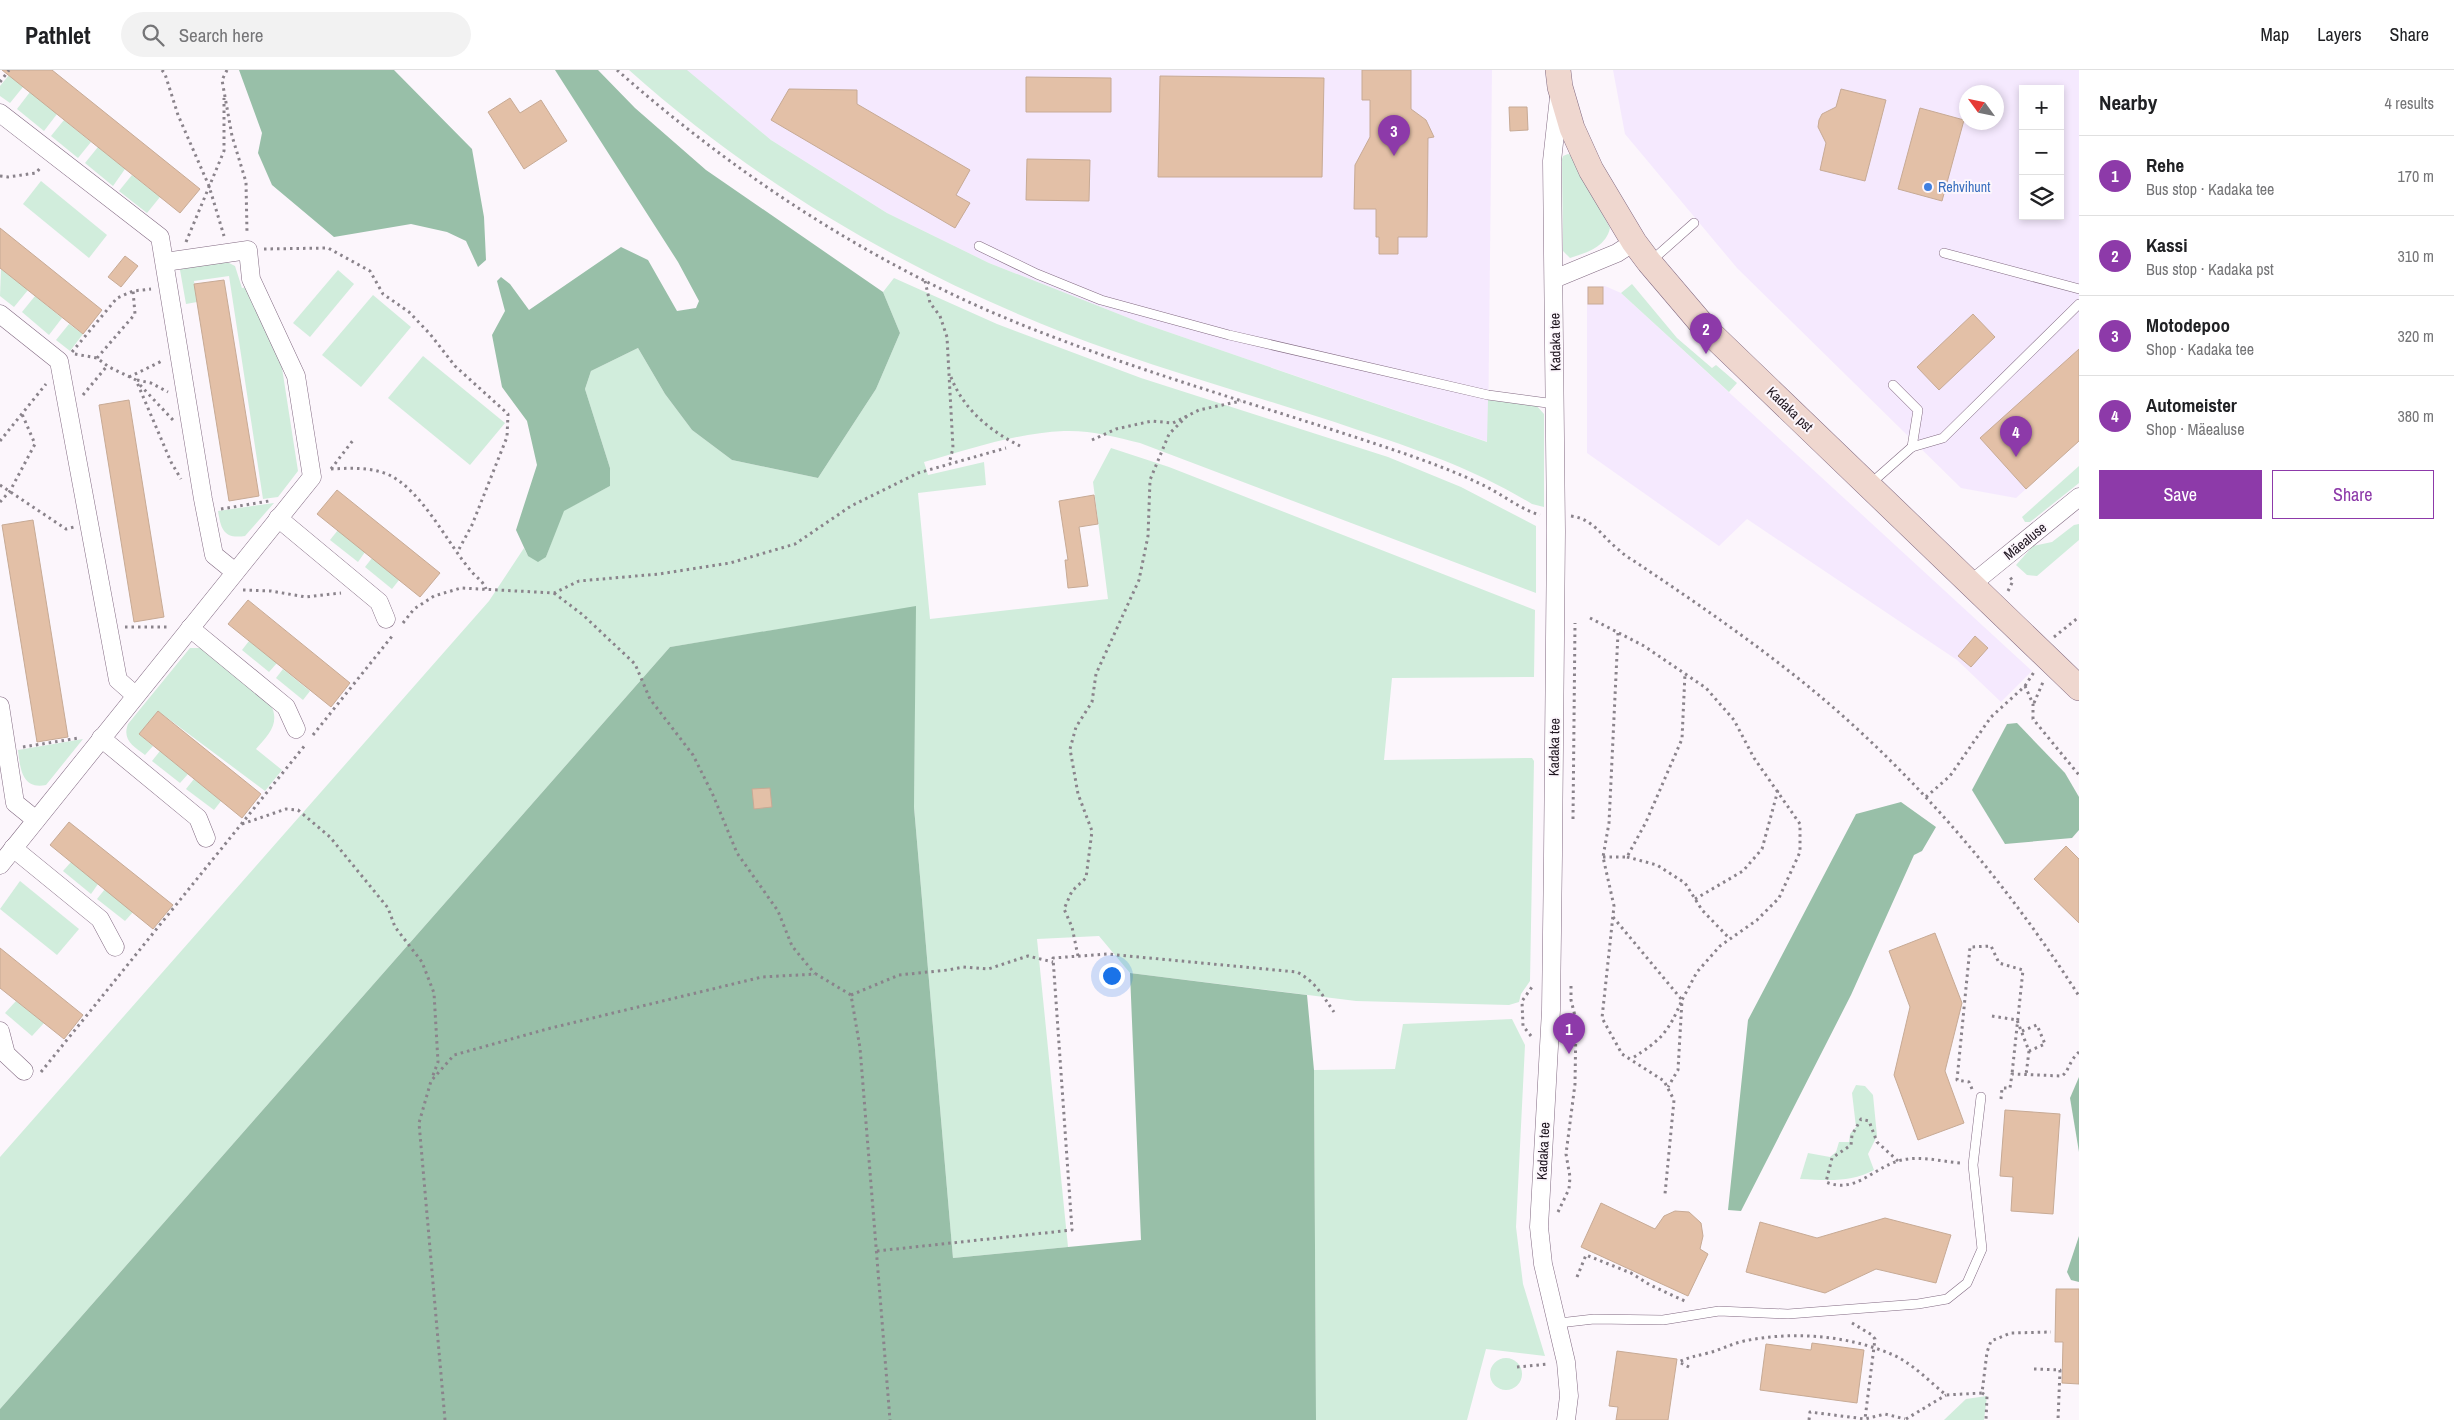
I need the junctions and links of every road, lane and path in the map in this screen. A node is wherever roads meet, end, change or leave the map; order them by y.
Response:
1 (9, 70) edge
2 (162, 70) edge
3 (227, 70) edge
4 (617, 70) edge
5 (1559, 78) edge
6 (222, 80) junction
7 (0, 82) edge
8 (0, 113) edge
9 (52, 153) junction
10 (0, 176) edge
11 (209, 186) junction
12 (1694, 223) dead end
13 (1634, 242) junction
14 (979, 246) dead end
15 (248, 250) junction
16 (229, 253) junction
17 (1944, 253) dead end
18 (171, 262) junction
19 (1650, 262) junction
20 (1554, 279) junction
21 (924, 281) junction
22 (169, 287) junction
23 (2079, 289) edge
24 (133, 291) junction
25 (2079, 304) edge
26 (0, 314) edge
27 (179, 353) junction
28 (97, 358) junction
29 (107, 366) junction
30 (60, 368) junction
31 (949, 374) junction
32 (128, 377) junction
33 (136, 380) junction
34 (1893, 385) dead end
35 (187, 397) junction
36 (79, 399) dead end
37 (1243, 400) junction
38 (1555, 404) junction
39 (22, 414) junction
40 (1188, 415) junction
41 (193, 435) junction
42 (1092, 440) dead end
43 (0, 441) edge
44 (1020, 446) dead end
45 (1912, 447) junction
46 (1006, 448) dead end
47 (171, 462) dead end
48 (949, 464) junction
49 (331, 469) dead end
50 (0, 485) edge
51 (1869, 485) junction
52 (10, 491) junction
53 (2079, 497) edge
54 (271, 501) dead end
55 (0, 502) edge
56 (1515, 502) dead end
57 (216, 509) dead end
58 (1576, 517) dead end
59 (278, 518) junction
60 (89, 524) junction
61 (1575, 524) dead end
62 (458, 551) junction
63 (1619, 551) dead end
64 (235, 572) junction
65 (2008, 573) dead end
66 (1972, 584) junction
67 (486, 589) junction
68 (234, 590) dead end
69 (366, 591) junction
70 (554, 593) junction
71 (2010, 595) dead end
72 (2079, 617) edge
73 (1575, 618) dead end
74 (1590, 618) dead end
75 (386, 619) dead end
76 (183, 628) junction
77 (117, 629) dead end
78 (1618, 633) junction
79 (2052, 639) dead end
80 (2035, 671) dead end
81 (1685, 673) junction
82 (2079, 688) edge
83 (135, 695) junction
84 (2034, 704) junction
85 (0, 706) edge
86 (296, 729) dead end
87 (95, 737) junction
88 (15, 748) dead end
89 (2079, 775) edge
90 (1778, 790) junction
91 (1926, 797) junction
92 (36, 820) junction
93 (242, 824) junction
94 (1573, 824) dead end
95 (206, 838) dead end
96 (14, 848) junction
97 (1603, 857) junction
98 (1627, 857) junction
99 (0, 864) edge
100 (1695, 899) junction
101 (1612, 916) junction
102 (1730, 939) junction
103 (115, 947) dead end
104 (1078, 956) junction
105 (1054, 962) junction
106 (816, 974) junction
107 (1571, 982) dead end
108 (851, 995) junction
109 (2079, 996) edge
110 (1682, 1000) junction
111 (1334, 1012) dead end
112 (1992, 1016) dead end
113 (2017, 1020) junction
114 (0, 1031) edge
115 (2022, 1031) junction
116 (2029, 1050) junction
117 (2079, 1052) edge
118 (54, 1056) dead end
119 (3, 1058) edge
120 (1630, 1059) junction
121 (24, 1071) dead end
122 (2012, 1074) junction
123 (2026, 1075) junction
124 (430, 1081) junction
125 (1668, 1087) junction
126 (1971, 1095) dead end
127 (1981, 1098) dead end
128 (2001, 1099) dead end
129 (1964, 1156) dead end
130 (1898, 1161) junction
131 (1666, 1194) dead end
132 (1554, 1217) dead end
133 (877, 1251) junction
134 (1577, 1277) dead end
135 (1689, 1304) dead end
136 (1848, 1309) junction
137 (1559, 1323) junction
138 (2051, 1332) dead end
139 (1875, 1350) junction
140 (1552, 1364) dead end
141 (1517, 1367) dead end
142 (1689, 1367) dead end
143 (2034, 1369) dead end
144 (1982, 1394) junction
145 (1946, 1395) junction
146 (1865, 1419) edge
147 (445, 1420) edge
148 (890, 1420) edge
149 (1566, 1420) edge
150 (1809, 1420) edge
151 (1906, 1420) edge
152 (1986, 1420) edge
153 (2058, 1420) edge

1 - 7 path
2 - 11 path
3 - 6 path
4 - 21 path
5 - 13 main road, Kadaka pst
5 - 20 street, Kadaka tee
6 - 11 path
6 - 15 path
8 - 9 street
9 - 10 path
9 - 18 street
11 - 16 path
11 - 18 path
12 - 19 lane
13 - 19 main road, Kadaka pst
13 - 20 street
14 - 38 lane
15 - 16 street
15 - 59 street
15 - 62 path
16 - 18 street
17 - 23 lane
18 - 22 street
19 - 51 main road, Kadaka pst
20 - 38 street, Kadaka tee
21 - 31 path
21 - 37 path
22 - 24 path
22 - 27 street
24 - 28 path
24 - 28 path
25 - 45 lane
26 - 30 street
27 - 32 path
27 - 35 street
28 - 29 path
29 - 32 path
29 - 36 path
30 - 39 path
30 - 60 street
31 - 44 path
31 - 48 path
32 - 33 path
33 - 35 path
33 - 41 path
33 - 47 path
34 - 45 lane
35 - 41 street
37 - 40 path
37 - 56 path
38 - 137 street, Kadaka tee
39 - 43 path
39 - 52 path
40 - 42 path
40 - 104 path
41 - 64 street
45 - 51 lane
46 - 48 path
48 - 70 path
49 - 62 path
50 - 52 path
51 - 66 main road, Kadaka pst
52 - 55 path
52 - 60 path
53 - 66 street, Mäealuse
54 - 57 path
58 - 61 path
59 - 64 street
59 - 69 street
60 - 83 street
62 - 67 path
63 - 91 path
64 - 76 street
65 - 71 path
66 - 82 main road, Kadaka pst
67 - 70 path
67 - 93 path
68 - 69 path
69 - 75 street
70 - 106 path
72 - 79 path
73 - 94 path
74 - 78 path
76 - 77 path
76 - 83 street
76 - 86 street
78 - 81 path
78 - 97 path
80 - 84 path
81 - 90 path
81 - 98 path
83 - 87 street
84 - 89 path
84 - 91 path
85 - 92 street
87 - 88 path
87 - 92 street
87 - 95 street
90 - 100 path
90 - 102 path
91 - 109 path
92 - 96 street
93 - 118 path
93 - 124 path
96 - 99 street
96 - 103 street
97 - 98 path
97 - 101 path
98 - 100 path
100 - 102 path
101 - 110 path
101 - 120 path
102 - 110 path
104 - 105 path
104 - 111 path
105 - 108 path
105 - 133 path
106 - 108 path
106 - 124 path
107 - 132 path
108 - 133 path
110 - 120 path
110 - 125 path
112 - 113 path
113 - 115 path
113 - 122 path
113 - 126 path
114 - 119 street
115 - 116 path
115 - 116 path
116 - 123 path
117 - 123 path
119 - 121 street
120 - 125 path
122 - 123 path
122 - 128 path
124 - 147 path
125 - 131 path
127 - 136 lane
129 - 130 path
130 - 130 path
133 - 148 path
134 - 135 path
136 - 137 lane
136 - 139 path
137 - 149 street, Kadaka tee
138 - 144 path
139 - 142 path
139 - 145 path
139 - 146 path
140 - 141 path
143 - 153 path
144 - 145 path
144 - 152 path
145 - 151 path
146 - 150 path
146 - 151 path

